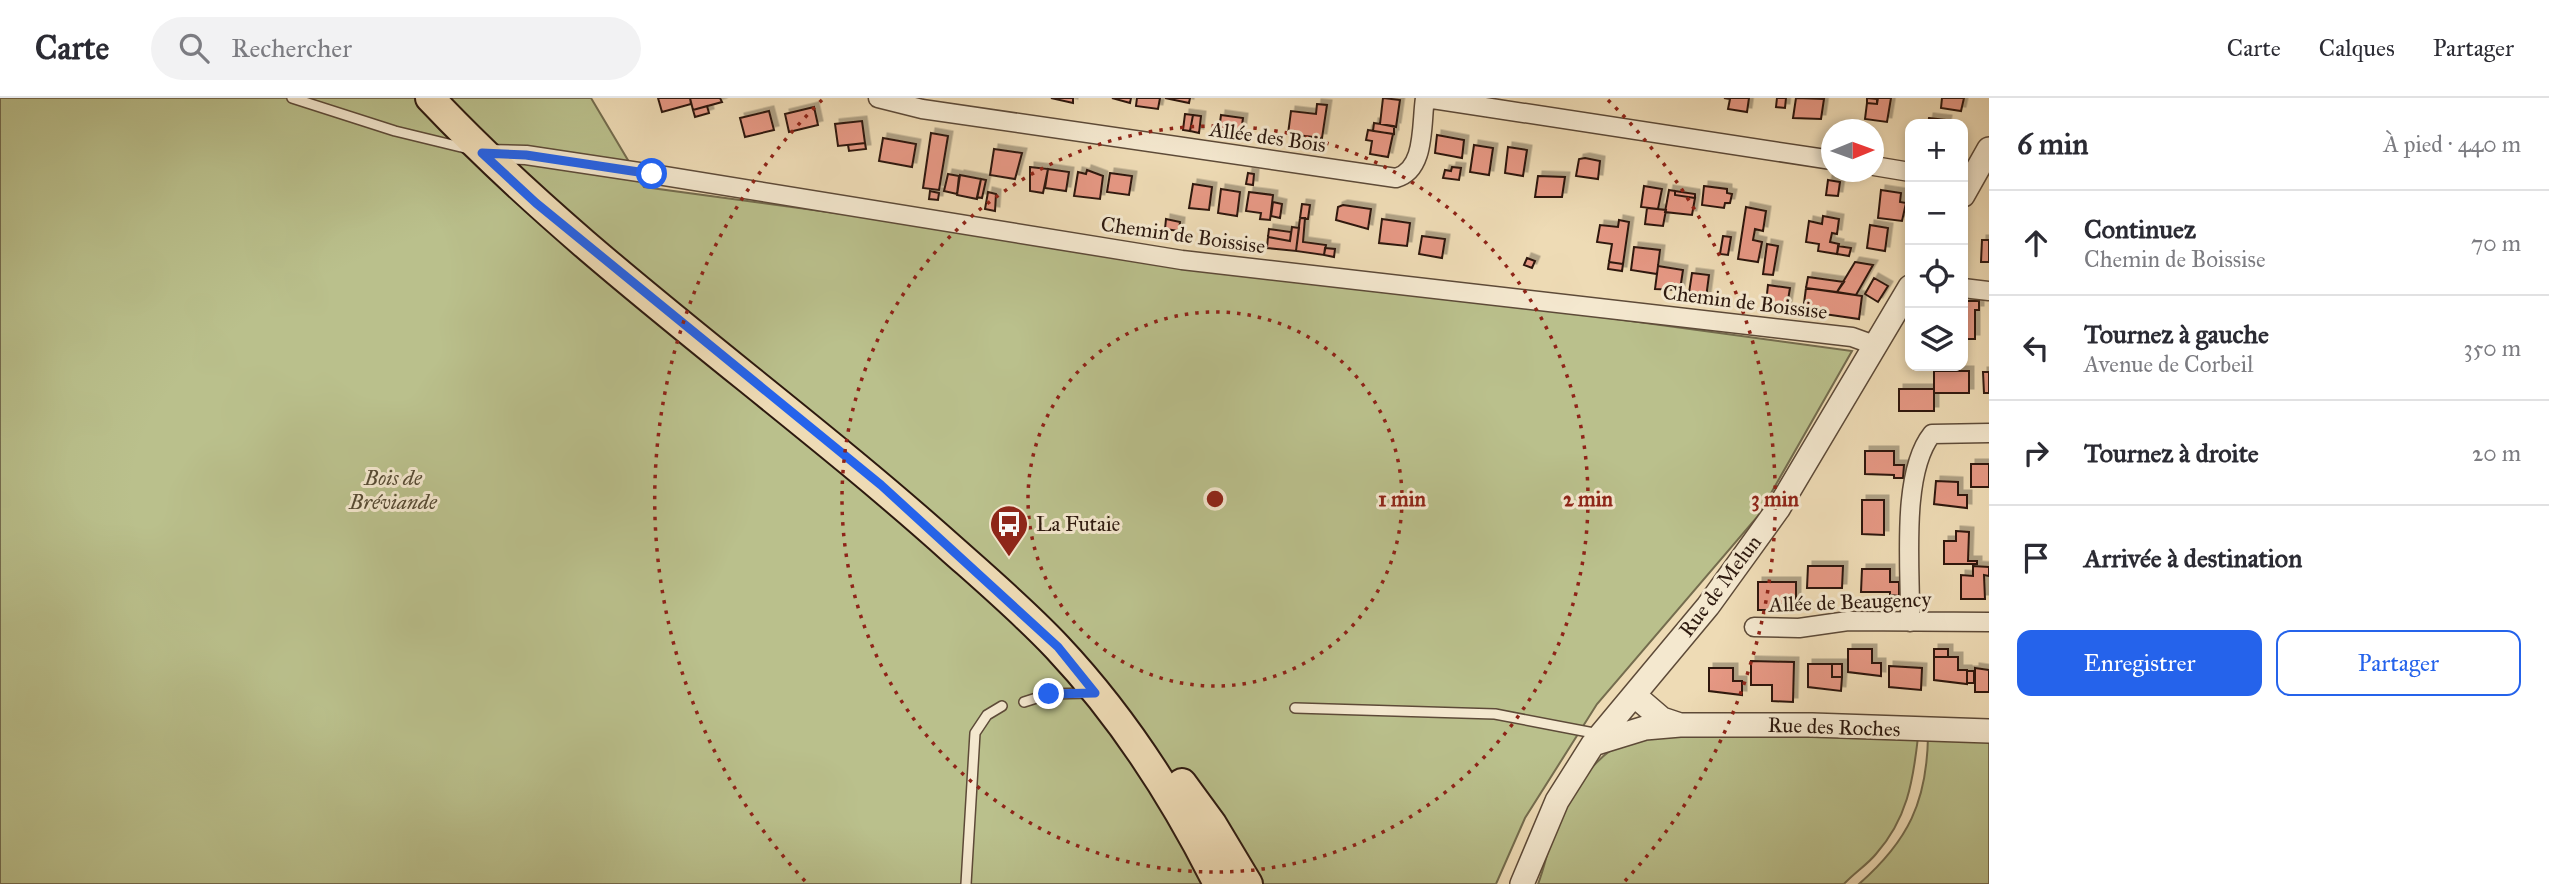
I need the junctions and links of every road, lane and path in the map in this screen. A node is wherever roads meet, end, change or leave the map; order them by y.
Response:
1 (292, 98) edge
2 (430, 98) edge
3 (878, 98) edge
4 (1426, 98) edge
5 (1989, 149) edge
6 (483, 153) junction
7 (1821, 158) edge
8 (1884, 168) edge
9 (1905, 171) edge
10 (1967, 182) edge
11 (1968, 289) edge
12 (1989, 291) edge
13 (1905, 296) edge
14 (1877, 346) junction
15 (1989, 433) edge
16 (881, 485) junction
17 (1910, 622) junction
18 (1989, 622) edge
19 (1754, 628) dead end
20 (1095, 693) junction
21 (1634, 695) junction
22 (1024, 702) dead end
23 (1002, 706) dead end
24 (1295, 708) dead end
25 (1616, 716) junction
26 (1680, 725) junction
27 (1645, 728) junction
28 (1989, 731) edge
29 (1596, 739) junction
30 (1557, 801) junction
31 (1189, 826) junction
32 (966, 884) edge
33 (1218, 884) edge
34 (1226, 884) edge
35 (1248, 884) edge
36 (1506, 884) edge
37 (1522, 884) edge

1 - 6 lane
2 - 6 main road
3 - 4 street, Allée des Bois
4 - 7 street
5 - 10 street
6 - 14 street, Chemin de Boissise
6 - 16 main road
8 - 9 street
11 - 12 street
13 - 14 street, Rue de Melun
14 - 21 street, Rue de Melun
15 - 17 street
16 - 20 main road
16 - 35 main road
17 - 18 street, Allée de Beaugency
17 - 19 street, Allée de Beaugency
20 - 22 lane
20 - 31 main road
21 - 25 street, Rue de Melun
21 - 26 street, Rue des Roches
23 - 32 lane
24 - 29 lane
25 - 27 street, Rue des Roches
25 - 29 street, Rue de Melun
26 - 27 street, Rue des Roches
26 - 28 street, Rue des Roches
27 - 29 street, Rue des Roches
29 - 30 street, Rue de Melun
30 - 36 street
30 - 37 street
31 - 33 main road
31 - 34 main road

